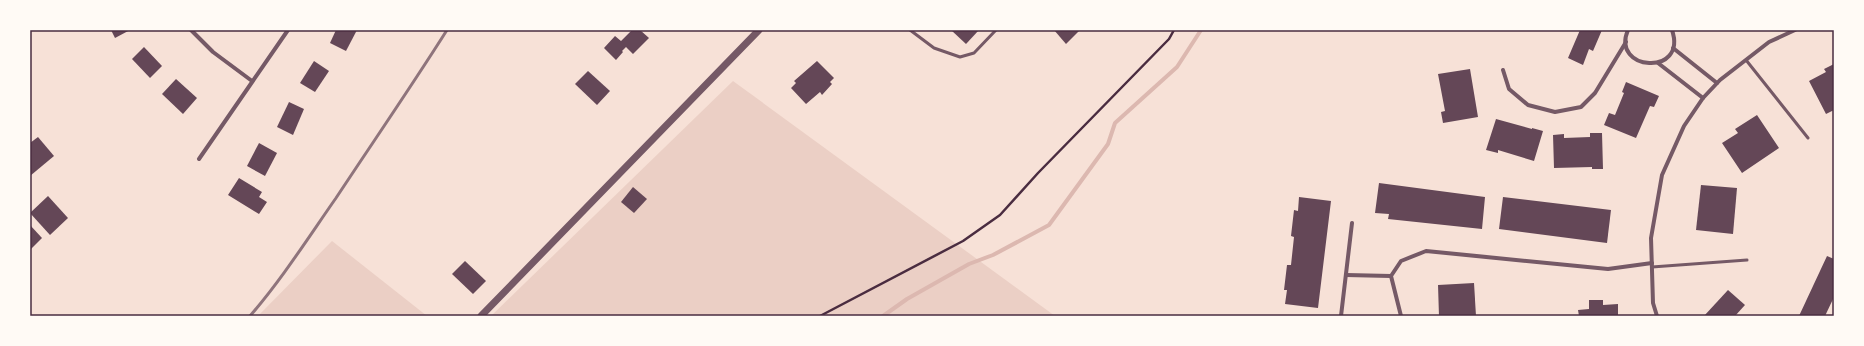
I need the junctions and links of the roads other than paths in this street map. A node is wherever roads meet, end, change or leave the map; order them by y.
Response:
1 (191, 30) edge
2 (288, 30) edge
3 (759, 30) edge
4 (910, 30) edge
5 (996, 30) edge
6 (1628, 30) edge
7 (1672, 30) edge
8 (1794, 30) edge
9 (1626, 42) junction
10 (1673, 48) junction
11 (1746, 60) junction
12 (1658, 63) junction
13 (1503, 70) dead end
14 (252, 81) junction
15 (1717, 83) junction
16 (1703, 98) junction
17 (1808, 138) dead end
18 (199, 159) dead end
19 (1352, 223) dead end
20 (1747, 260) dead end
21 (1652, 265) junction
22 (1346, 274) junction
23 (1391, 276) junction
24 (480, 316) edge
25 (1340, 316) edge
26 (1401, 316) edge
27 (1657, 316) edge

1 - 14 street
2 - 14 street
3 - 24 street
4 - 5 lane
6 - 9 street
7 - 10 street
8 - 11 street
9 - 12 street
9 - 13 street
10 - 12 street
10 - 15 street
11 - 15 street
11 - 17 lane
12 - 16 street
14 - 18 street
15 - 16 street
16 - 21 street
19 - 22 street
20 - 21 lane
21 - 23 street
21 - 27 street
22 - 23 street
22 - 25 street
23 - 26 street

